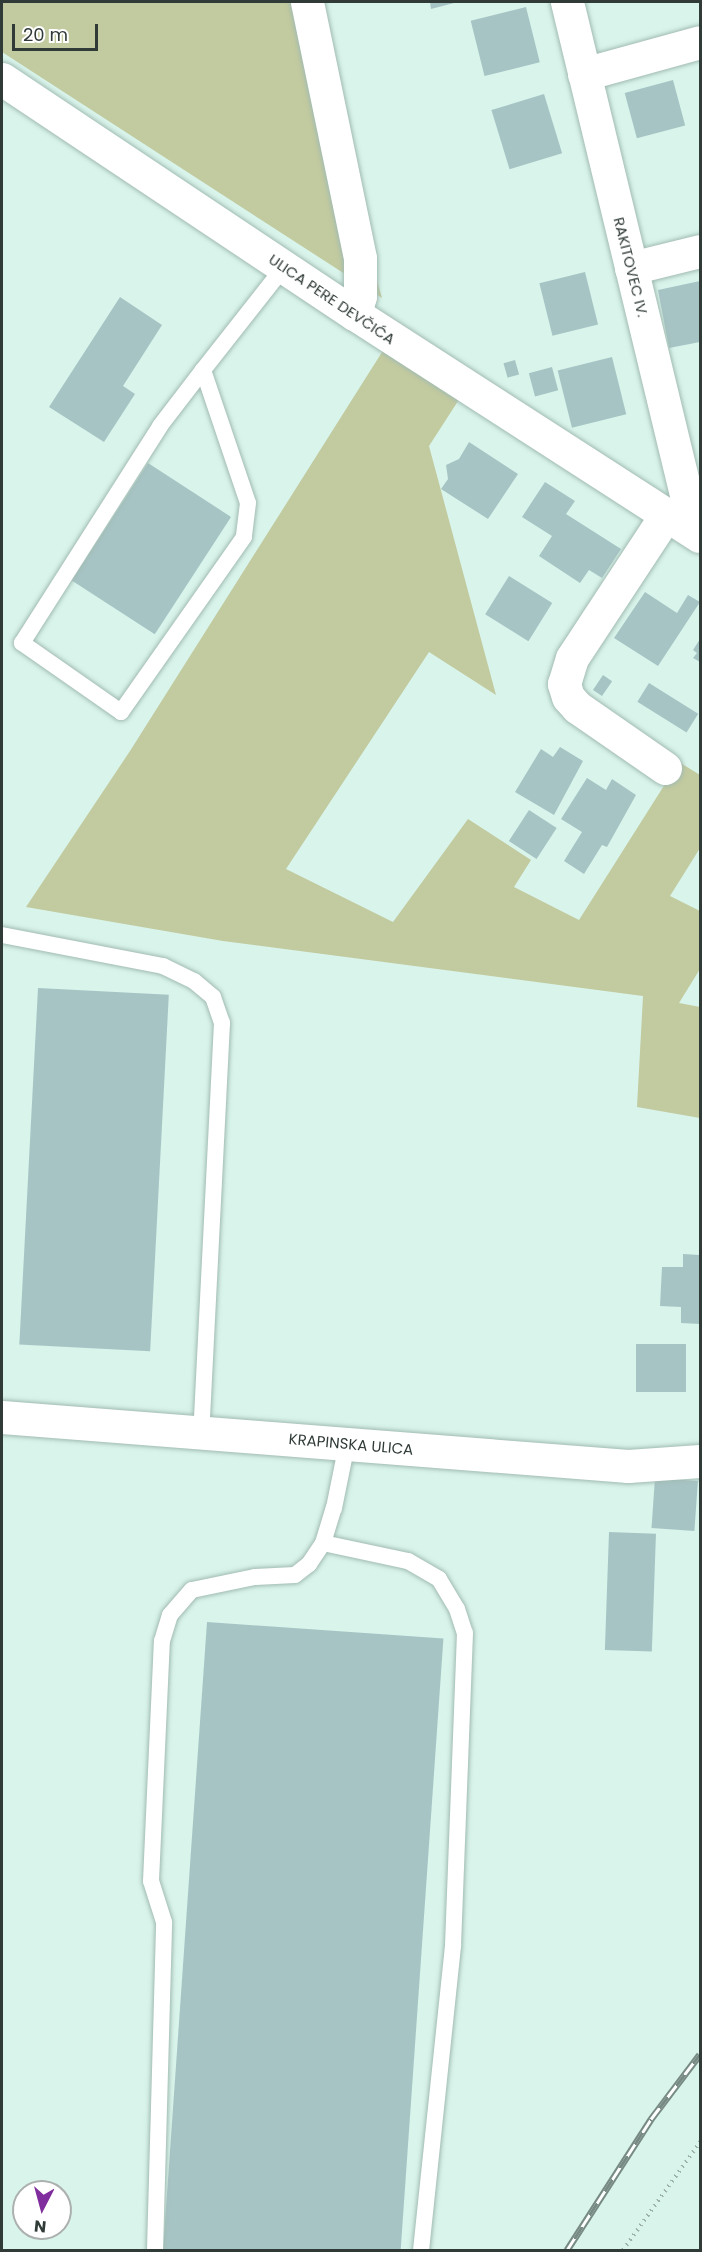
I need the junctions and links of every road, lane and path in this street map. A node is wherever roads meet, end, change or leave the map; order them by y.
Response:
1 (307, 2) edge
2 (567, 2) edge
3 (700, 42) edge
4 (584, 74) junction
5 (2, 79) edge
6 (700, 251) edge
7 (284, 267) junction
8 (631, 268) junction
9 (356, 314) junction
10 (203, 370) junction
11 (666, 515) junction
12 (698, 534) edge
13 (665, 768) dead end
14 (2, 935) edge
15 (2, 1417) edge
16 (201, 1432) junction
17 (347, 1444) junction
18 (700, 1461) edge
19 (323, 1543) junction
20 (700, 2142) edge
21 (155, 2250) edge
22 (421, 2250) edge
23 (623, 2250) edge

1 - 9 street
2 - 4 street, RAKITOVEC IV.
3 - 4 street
4 - 8 street, RAKITOVEC IV.
5 - 7 street, ULICA PERE DEVČIĆA
6 - 8 street
7 - 9 street, ULICA PERE DEVČIĆA
7 - 10 lane
8 - 12 street, RAKITOVEC IV.
9 - 11 street, ULICA PERE DEVČIĆA
10 - 10 lane
11 - 12 street, ULICA PERE DEVČIĆA
11 - 13 street
14 - 16 lane
15 - 16 street, KRAPINSKA ULICA
16 - 17 street, KRAPINSKA ULICA
17 - 18 street, KRAPINSKA ULICA
17 - 19 lane
19 - 21 lane
19 - 22 lane
20 - 23 path

